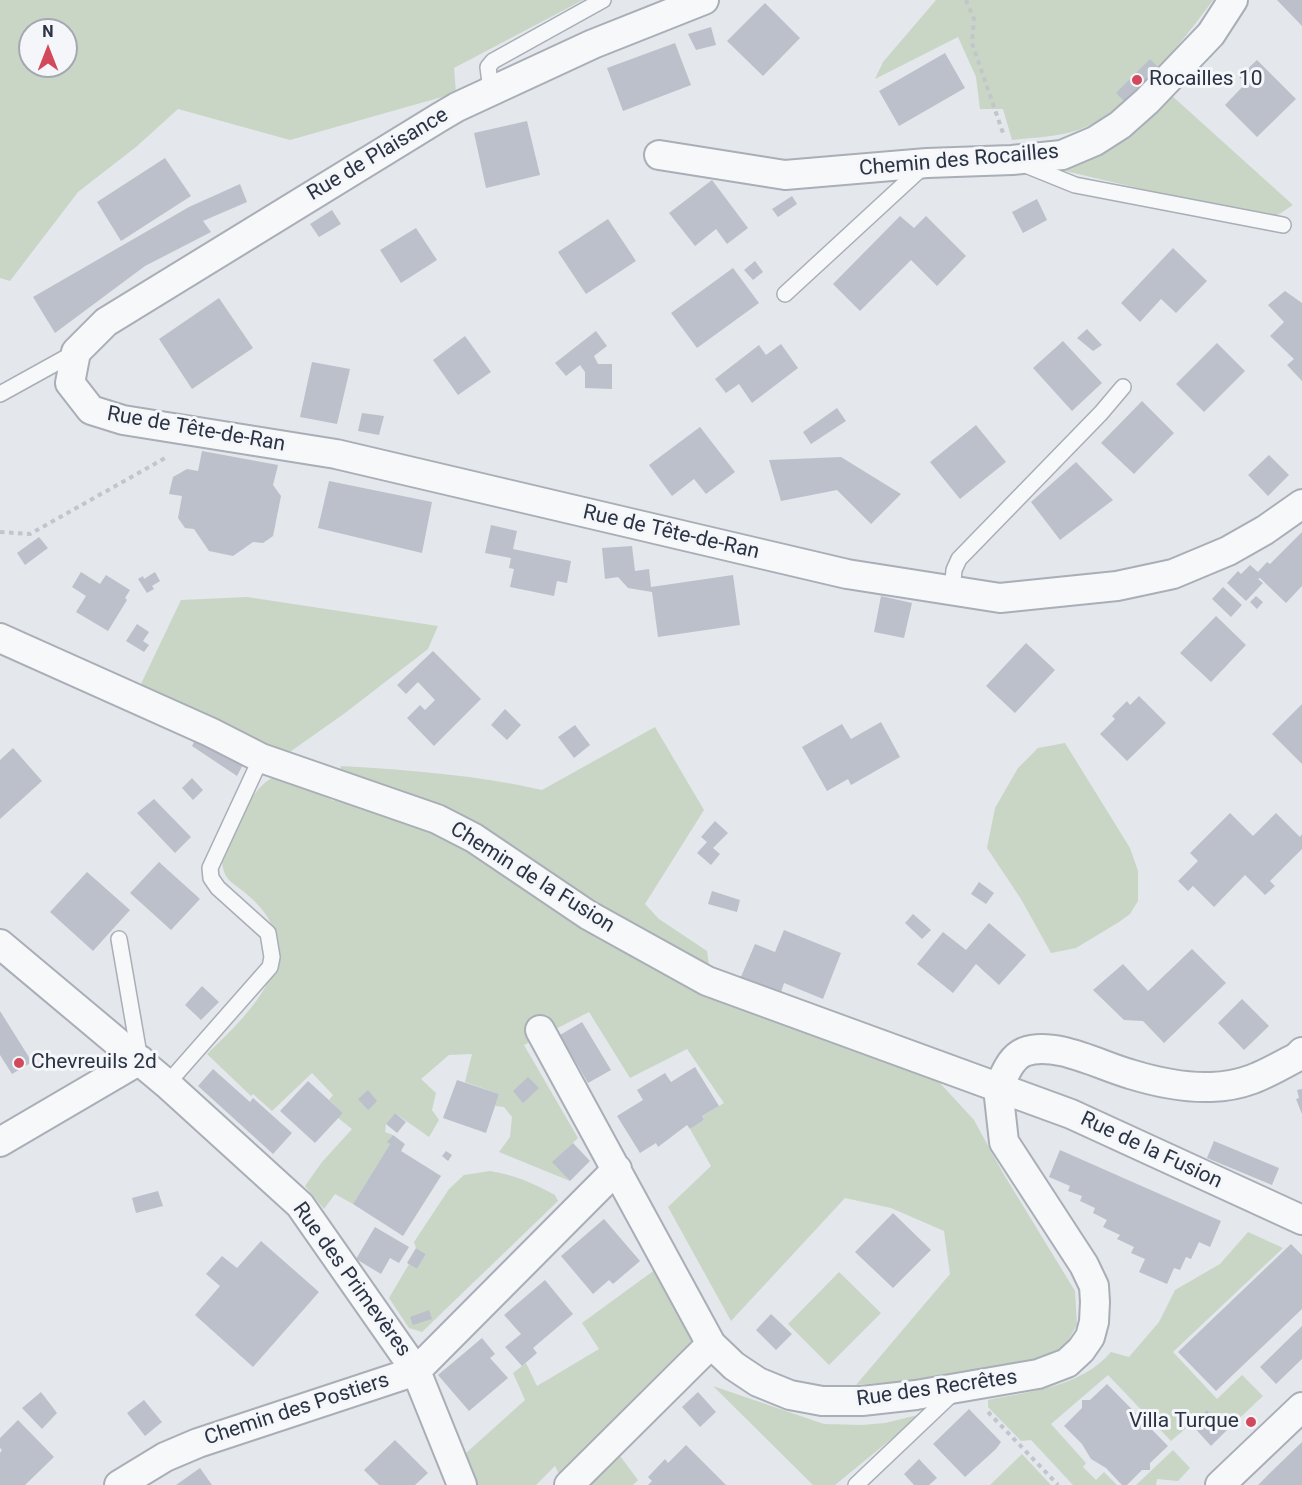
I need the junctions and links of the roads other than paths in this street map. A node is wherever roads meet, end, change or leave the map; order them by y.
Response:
1 (603, 0) edge
2 (704, 0) edge
3 (1233, 0) edge
4 (491, 91) junction
5 (659, 155) dead end
6 (1012, 160) junction
7 (927, 163) junction
8 (1282, 225) dead end
9 (785, 294) dead end
10 (76, 352) junction
11 (1123, 387) dead end
12 (0, 394) edge
13 (1302, 504) edge
14 (952, 591) junction
15 (0, 638) edge
16 (261, 758) junction
17 (119, 939) dead end
18 (3, 952) edge
19 (540, 1030) dead end
20 (1302, 1052) edge
21 (140, 1060) junction
22 (167, 1084) junction
23 (998, 1088) junction
24 (0, 1142) edge
25 (617, 1169) junction
26 (1302, 1220) edge
27 (711, 1344) junction
28 (416, 1371) junction
29 (957, 1389) junction
30 (1302, 1407) edge
31 (119, 1485) edge
32 (462, 1485) edge
33 (569, 1485) edge
34 (856, 1485) edge
35 (1220, 1485) edge

1 - 4 lane
2 - 4 street, Rue de Plaisance
3 - 6 street, Chemin des Rocailles
4 - 10 street, Rue de Plaisance
5 - 7 street, Chemin des Rocailles
6 - 7 street, Chemin des Rocailles
6 - 8 lane
7 - 9 lane
10 - 12 lane
10 - 14 street, Rue de Tête-de-Ran
11 - 14 lane
13 - 14 street, Rue de Tête-de-Ran
15 - 16 street, Chemin de la Fusion
16 - 22 lane
16 - 23 street, Chemin de la Fusion
17 - 21 lane
18 - 21 street, Rue des Primevères
19 - 25 street
20 - 23 street
21 - 22 street, Rue des Primevères
21 - 24 street
22 - 28 street, Rue des Primevères
23 - 26 street, Rue de la Fusion
23 - 29 street, Rue des Recrêtes
25 - 27 street
25 - 28 street, Chemin des Postiers
27 - 29 street, Rue des Recrêtes
27 - 33 street
28 - 31 street, Chemin des Postiers
28 - 32 street, Rue des Primevères
29 - 34 lane
30 - 35 street

